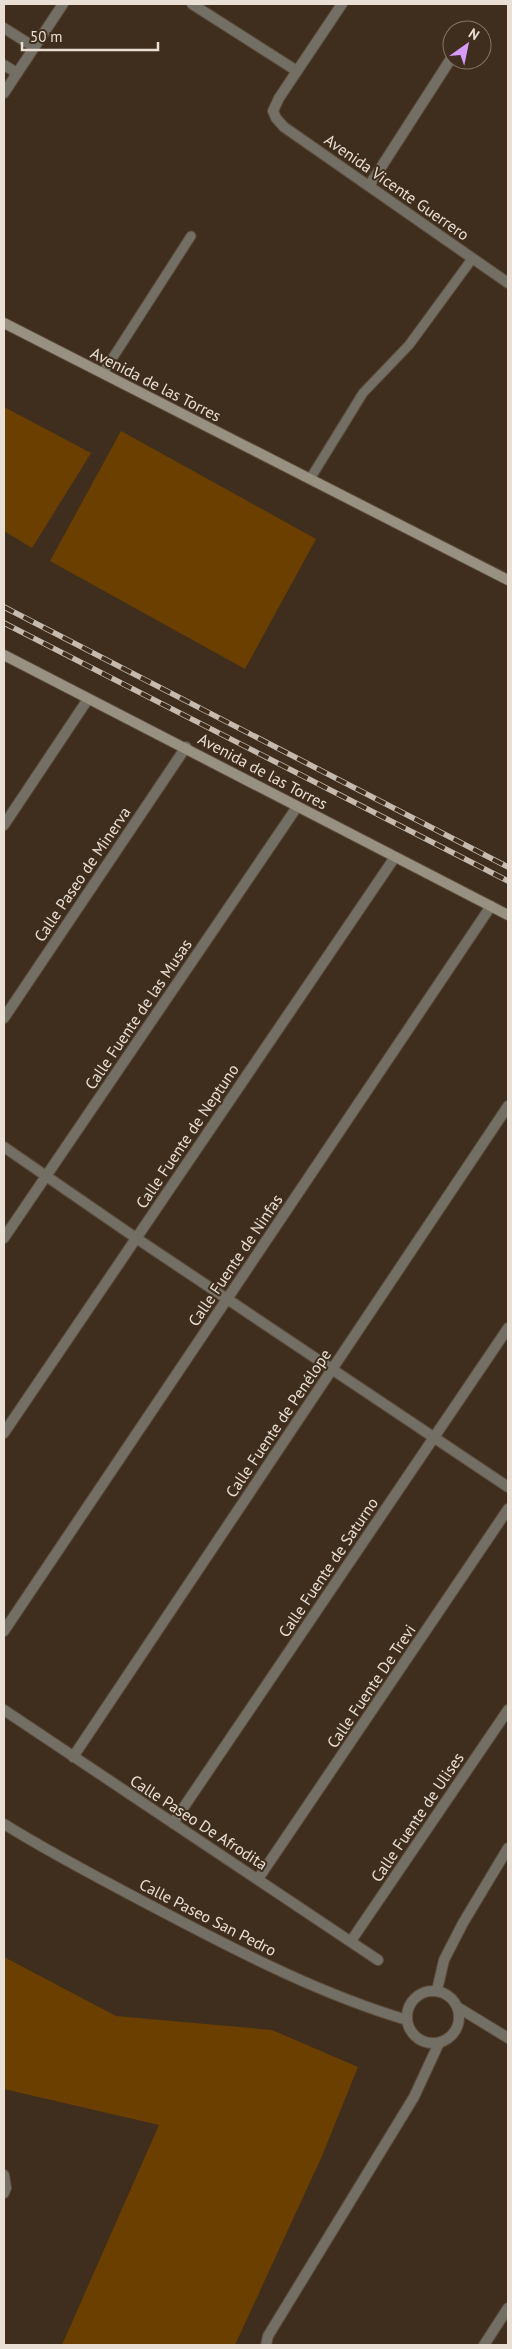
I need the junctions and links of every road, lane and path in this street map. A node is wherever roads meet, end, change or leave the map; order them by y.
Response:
1 (63, 4) edge
2 (192, 4) edge
3 (342, 4) edge
4 (4, 28) edge
5 (34, 47) junction
6 (4, 65) edge
7 (443, 70) edge
8 (296, 71) junction
9 (17, 73) junction
10 (4, 93) edge
11 (369, 186) junction
12 (190, 236) dead end
13 (472, 258) junction
14 (508, 284) edge
15 (4, 323) edge
16 (102, 373) junction
17 (310, 479) junction
18 (508, 580) edge
19 (4, 655) edge
20 (88, 699) junction
21 (186, 747) junction
22 (297, 807) junction
23 (4, 825) edge
24 (395, 857) junction
25 (491, 906) junction
26 (508, 915) edge
27 (4, 1018) edge
28 (508, 1106) edge
29 (4, 1147) edge
30 (46, 1176) junction
31 (4, 1238) edge
32 (136, 1238) junction
33 (226, 1299) junction
34 (508, 1328) edge
35 (332, 1369) junction
36 (4, 1433) edge
37 (434, 1438) junction
38 (508, 1487) edge
39 (508, 1509) edge
40 (4, 1631) edge
41 (4, 1710) edge
42 (508, 1710) edge
43 (73, 1757) junction
44 (173, 1823) junction
45 (4, 1824) edge
46 (508, 1848) edge
47 (258, 1879) junction
48 (351, 1941) junction
49 (378, 1960) dead end
50 (437, 1990) junction
51 (459, 2008) junction
52 (407, 2020) junction
53 (508, 2038) edge
54 (439, 2043) junction
55 (4, 2175) edge
56 (4, 2193) edge
57 (508, 2308) edge
58 (266, 2345) edge
59 (484, 2345) edge

1 - 5 street
2 - 8 street
3 - 8 street
4 - 5 street
5 - 9 street
6 - 9 street
7 - 11 street
8 - 11 street, Avenida Vicente Guerrero
9 - 10 street
11 - 13 street, Avenida Vicente Guerrero
12 - 16 lane
13 - 14 street, Avenida Vicente Guerrero
13 - 17 lane
15 - 16 main road, Avenida de las Torres
16 - 17 main road, Avenida de las Torres
17 - 18 main road, Avenida de las Torres
19 - 20 main road, Avenida de las Torres
20 - 21 main road, Avenida de las Torres
20 - 23 street
21 - 22 main road, Avenida de las Torres
21 - 27 street, Calle Paseo de Minerva
22 - 24 main road, Avenida de las Torres
22 - 30 street, Calle Fuente de las Musas
24 - 25 main road, Avenida de las Torres
24 - 32 street, Calle Fuente de Neptuno
25 - 26 main road, Avenida de las Torres
25 - 33 street, Calle Fuente de Ninfas
28 - 35 street, Calle Fuente de Penélope
29 - 30 street
30 - 31 street, Calle Fuente de las Musas
30 - 32 street
32 - 33 street
32 - 36 street, Calle Fuente de Neptuno
33 - 35 street
33 - 40 street, Calle Fuente de Ninfas
34 - 37 street, Calle Fuente de Saturno
35 - 37 street
35 - 43 street, Calle Fuente de Penélope
37 - 38 street
37 - 44 street, Calle Fuente de Saturno
39 - 47 street, Calle Fuente De Trevi
41 - 43 street, Calle Paseo De Afrodita
42 - 48 street, Calle Fuente de Ulises
43 - 44 street, Calle Paseo De Afrodita
44 - 47 street, Calle Paseo De Afrodita
45 - 52 street, Calle Paseo San Pedro
46 - 50 street
47 - 48 street, Calle Paseo De Afrodita
48 - 49 street, Calle Paseo De Afrodita
50 - 51 street
50 - 52 street
51 - 53 street
51 - 54 street
52 - 54 street
54 - 58 street
55 - 56 street
57 - 59 street

